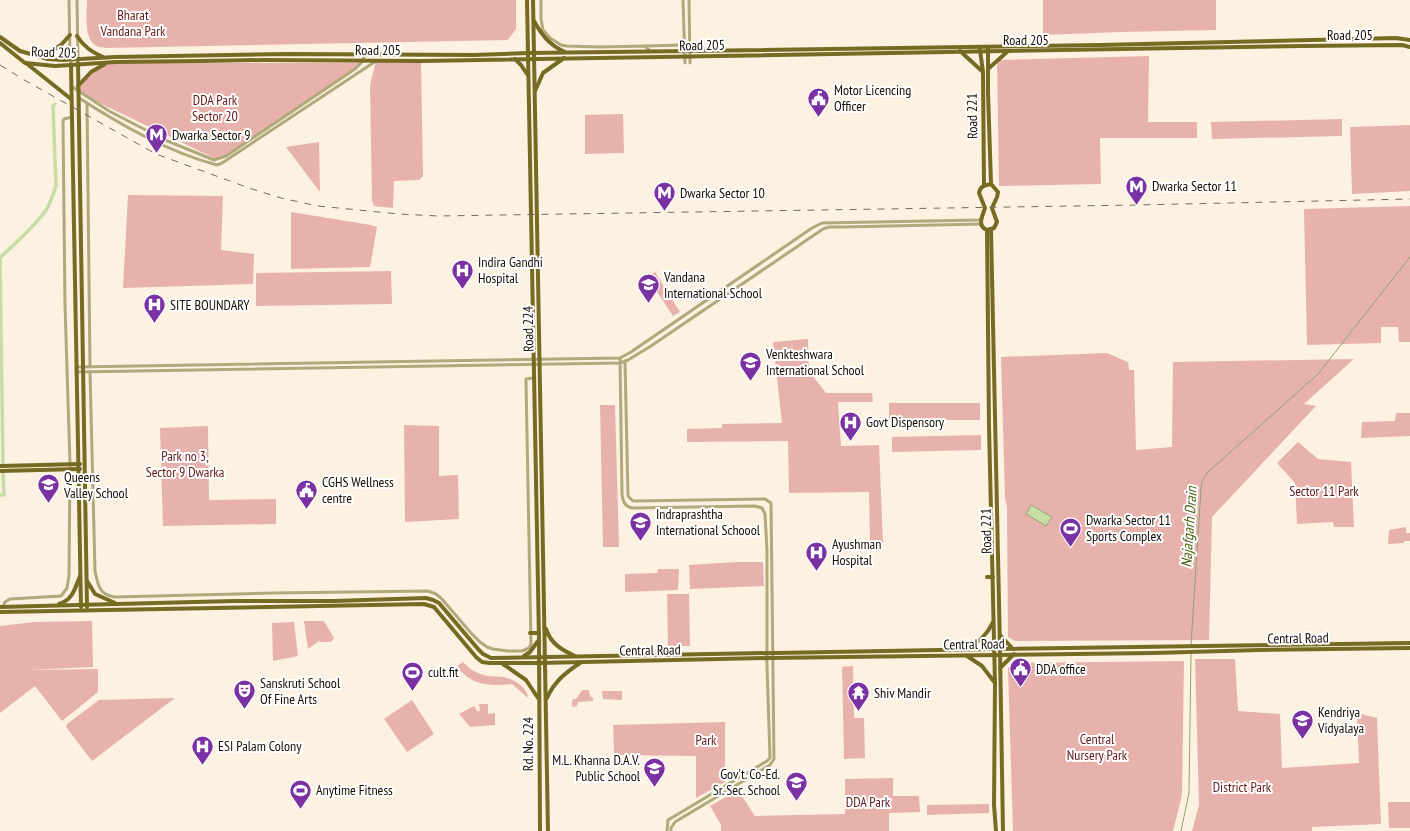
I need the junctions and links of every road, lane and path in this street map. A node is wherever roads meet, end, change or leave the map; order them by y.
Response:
1 (69, 0) edge
2 (77, 0) edge
3 (527, 0) edge
4 (533, 0) edge
5 (541, 0) edge
6 (683, 0) edge
7 (689, 0) edge
8 (534, 20) junction
9 (70, 35) junction
10 (0, 36) edge
11 (77, 36) junction
12 (1410, 40) edge
13 (0, 43) edge
14 (684, 45) junction
15 (645, 46) junction
16 (980, 48) junction
17 (988, 48) junction
18 (1410, 48) edge
19 (960, 51) junction
20 (1008, 51) junction
21 (528, 52) junction
22 (650, 52) junction
23 (534, 53) junction
24 (567, 53) junction
25 (684, 54) junction
26 (690, 54) junction
27 (364, 56) junction
28 (43, 58) junction
29 (104, 58) junction
30 (528, 58) junction
31 (534, 58) junction
32 (564, 58) junction
33 (70, 59) junction
34 (78, 59) junction
35 (515, 59) junction
36 (363, 61) junction
37 (376, 61) junction
38 (25, 62) junction
39 (107, 63) junction
40 (684, 63) dead end
41 (690, 63) dead end
42 (78, 64) junction
43 (70, 65) junction
44 (988, 69) junction
45 (983, 72) junction
46 (528, 77) junction
47 (71, 86) junction
48 (78, 89) junction
49 (534, 92) junction
50 (79, 98) junction
51 (87, 98) junction
52 (71, 99) junction
53 (86, 103) junction
54 (72, 117) junction
55 (991, 184) junction
56 (984, 185) junction
57 (980, 222) junction
58 (989, 230) junction
59 (88, 244) junction
60 (80, 245) junction
61 (66, 305) junction
62 (75, 305) junction
63 (622, 358) junction
64 (534, 360) junction
65 (540, 360) junction
66 (625, 361) junction
67 (620, 363) junction
68 (534, 365) junction
69 (540, 365) junction
70 (76, 367) junction
71 (90, 367) junction
72 (82, 369) junction
73 (76, 372) junction
74 (90, 372) junction
75 (534, 378) junction
76 (77, 408) junction
77 (68, 409) junction
78 (70, 464) junction
79 (78, 464) junction
80 (84, 464) junction
81 (0, 466) edge
82 (78, 469) junction
83 (84, 469) junction
84 (70, 470) junction
85 (0, 471) edge
86 (998, 562) junction
87 (1003, 562) dead end
88 (81, 575) junction
89 (987, 577) dead end
90 (993, 577) junction
91 (86, 579) junction
92 (118, 604) junction
93 (87, 605) junction
94 (55, 606) junction
95 (81, 606) junction
96 (2, 607) edge
97 (82, 611) junction
98 (87, 611) junction
99 (0, 612) edge
100 (994, 620) junction
101 (545, 625) junction
102 (539, 632) junction
103 (530, 633) junction
104 (1000, 635) junction
105 (539, 639) junction
106 (1410, 643) edge
107 (1410, 648) edge
108 (994, 649) junction
109 (1000, 649) junction
110 (1013, 649) junction
111 (964, 650) junction
112 (768, 652) junction
113 (774, 652) junction
114 (994, 654) junction
115 (1000, 654) junction
116 (1014, 654) junction
117 (967, 655) junction
118 (522, 657) junction
119 (539, 657) junction
120 (545, 657) junction
121 (577, 657) junction
122 (768, 658) junction
123 (774, 658) junction
124 (580, 662) junction
125 (503, 663) junction
126 (539, 663) junction
127 (545, 663) junction
128 (1000, 668) junction
129 (995, 683) junction
130 (539, 700) junction
131 (546, 700) junction
132 (540, 831) edge
133 (548, 831) edge
134 (667, 831) edge
135 (671, 831) edge
136 (996, 831) edge
137 (1002, 831) edge

1 - 9 street
2 - 11 street
3 - 21 main road, Road 224
4 - 8 main road, Road 224
5 - 15 street
6 - 14 street
7 - 26 street
8 - 23 main road, Road 224
8 - 24 main road
9 - 28 main road
9 - 33 street
10 - 28 main road, Road 205
11 - 29 main road
11 - 34 street
12 - 17 main road, Road 205
13 - 38 main road, Road 205
14 - 15 street
14 - 25 street
15 - 22 street
16 - 17 main road, Road 205
16 - 19 main road, Road 205
16 - 26 main road, Road 205
16 - 45 main road, Road 221
17 - 20 main road, Road 205
17 - 44 main road, Road 221
18 - 20 main road, Road 205
19 - 26 main road, Road 205
19 - 45 main road
20 - 44 main road
21 - 23 main road, Road 205
21 - 27 main road, Road 205
21 - 30 main road, Road 224
22 - 24 main road, Road 205
22 - 25 main road, Road 205
23 - 24 main road, Road 205
23 - 31 main road, Road 224
25 - 26 main road, Road 205
25 - 32 main road, Road 205
25 - 40 street
26 - 41 street
27 - 29 main road, Road 205
27 - 36 street
28 - 33 main road, Road 205
29 - 34 main road, Road 205
30 - 31 main road, Road 205
30 - 35 main road, Road 205
30 - 46 main road, Road 224
31 - 32 main road, Road 205
31 - 49 main road, Road 224
32 - 49 main road
33 - 34 main road, Road 205
33 - 43 main road
34 - 42 main road
35 - 37 main road, Road 205
35 - 46 main road
36 - 37 main road, Road 205
36 - 39 main road, Road 205
36 - 51 street
37 - 53 street
38 - 43 main road, Road 205
38 - 52 main road
39 - 42 main road, Road 205
39 - 48 main road
42 - 43 main road, Road 205
42 - 48 main road
43 - 47 main road
44 - 55 main road, Road 221
45 - 56 main road, Road 221
46 - 64 main road, Road 224
47 - 48 street
47 - 52 main road
48 - 50 main road
48 - 51 street
49 - 65 main road, Road 224
50 - 53 street
50 - 60 main road
51 - 53 street
52 - 54 main road
53 - 59 street
54 - 61 street
54 - 62 main road
55 - 56 main road
55 - 58 main road, Road 221
56 - 57 main road, Road 221
57 - 58 main road
57 - 63 street
57 - 66 street
58 - 86 main road, Road 221
58 - 90 main road, Road 221
59 - 60 street
59 - 71 street
60 - 72 main road
61 - 62 street
61 - 77 street
62 - 70 main road
63 - 65 street
63 - 66 street
63 - 67 street
64 - 65 street
64 - 68 main road, Road 224
64 - 71 street
65 - 69 main road, Road 224
66 - 67 street
66 - 113 street
67 - 69 street
67 - 112 street
68 - 69 street
68 - 74 street
68 - 75 main road, Road 224
69 - 101 main road, Road 224
70 - 72 street
70 - 73 main road
71 - 72 street
72 - 73 street
72 - 74 street
72 - 80 main road
73 - 76 main road
74 - 103 street
75 - 102 main road, Road 224
75 - 103 street
76 - 77 street
76 - 79 main road
77 - 78 street
78 - 79 main road
78 - 81 main road
78 - 84 street
79 - 80 main road
79 - 82 main road
80 - 83 main road
82 - 83 main road
82 - 84 main road
82 - 88 main road
83 - 91 main road
84 - 85 main road
84 - 96 street
86 - 87 main road
86 - 104 main road, Road 221
88 - 94 main road
88 - 95 main road
89 - 90 main road
90 - 100 main road, Road 221
91 - 92 main road
91 - 93 main road
92 - 93 main road, Central Road
92 - 118 main road, Central Road
93 - 95 main road, Central Road
93 - 98 main road
94 - 95 main road, Central Road
94 - 96 main road, Central Road
95 - 97 main road
97 - 98 main road, Central Road
97 - 99 main road, Central Road
98 - 125 main road, Central Road
100 - 108 main road, Road 221
100 - 111 main road
101 - 120 main road, Road 224
101 - 121 main road
102 - 103 main road
102 - 105 main road, Road 224
104 - 109 main road, Road 221
104 - 110 main road
105 - 118 main road
105 - 119 main road, Road 224
106 - 110 main road, Central Road
107 - 116 main road, Central Road
108 - 109 main road, Central Road
108 - 111 main road, Central Road
108 - 114 main road, Road 221
109 - 110 main road, Central Road
109 - 115 main road, Road 221
111 - 113 main road, Central Road
112 - 113 main road, Central Road
112 - 121 main road, Central Road
112 - 122 street
113 - 123 street
114 - 115 main road, Central Road
114 - 117 main road, Central Road
114 - 129 main road, Road 221
115 - 116 main road, Central Road
115 - 128 main road, Road 221
116 - 128 main road
117 - 123 main road, Central Road
117 - 129 main road
118 - 119 main road, Central Road
119 - 120 main road, Central Road
119 - 126 main road, Rd. No. 224
120 - 121 main road, Central Road
120 - 127 main road, Rd. No. 224
122 - 123 main road, Central Road
122 - 124 main road, Central Road
122 - 134 street
123 - 135 street
124 - 127 main road, Central Road
124 - 131 main road
125 - 126 main road, Central Road
125 - 130 main road
126 - 127 main road, Central Road
126 - 130 main road, Rd. No. 224
127 - 131 main road, Rd. No. 224
128 - 137 main road, Road 221
129 - 136 main road, Road 221
130 - 132 main road, Rd. No. 224
131 - 133 main road, Rd. No. 224

